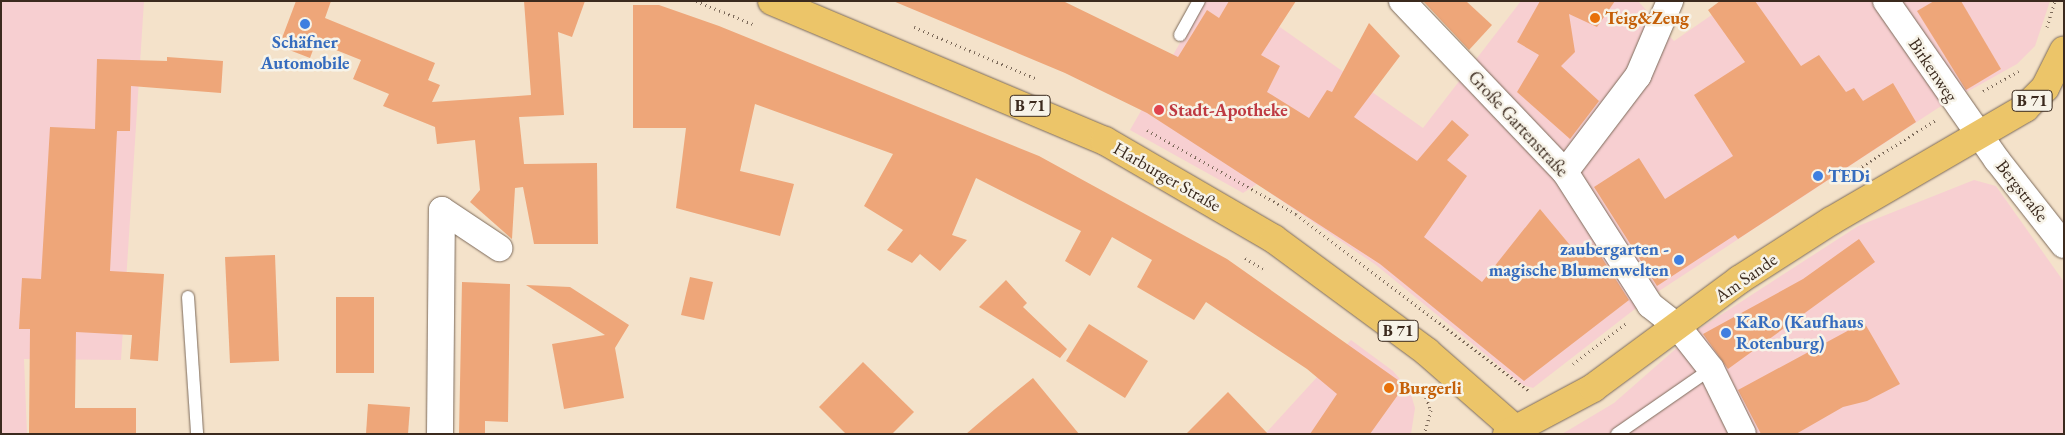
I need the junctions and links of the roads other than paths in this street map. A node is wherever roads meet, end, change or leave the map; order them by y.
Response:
1 (772, 1) edge
2 (1199, 1) edge
3 (1402, 1) edge
4 (1670, 1) edge
5 (1886, 1) edge
6 (1180, 35) dead end
7 (2055, 41) edge
8 (1983, 136) junction
9 (1565, 172) junction
10 (2064, 245) edge
11 (499, 248) dead end
12 (188, 297) dead end
13 (1678, 327) junction
14 (1711, 369) junction
15 (1513, 433) edge
16 (197, 434) edge
17 (440, 434) edge
18 (1617, 434) edge
19 (1743, 434) edge

1 - 15 main road, Harburger Straße / B 71
2 - 6 lane
3 - 9 street, Große Gartenstraße
4 - 9 street
5 - 8 street, Birkenweg
7 - 8 main road, B 71
8 - 10 street, Bergstraße
8 - 13 main road, Am Sande / B 71
9 - 13 street, Große Gartenstraße
11 - 17 street
12 - 16 lane
13 - 14 street, Große Gartenstraße
13 - 15 main road, Am Sande / B 71
14 - 18 lane
14 - 19 street, Große Gartenstraße

